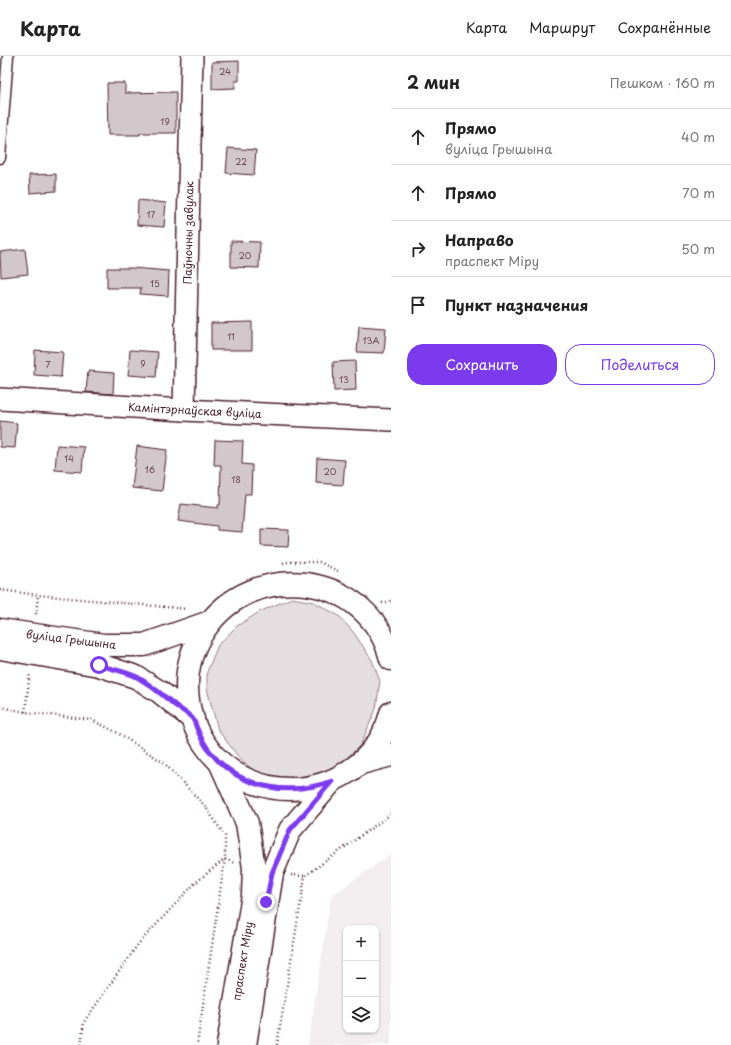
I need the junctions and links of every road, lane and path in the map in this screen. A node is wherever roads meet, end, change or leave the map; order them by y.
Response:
1 (8, 56) edge
2 (192, 56) edge
3 (0, 158) edge
4 (0, 399) edge
5 (184, 410) junction
6 (391, 420) edge
7 (282, 564) dead end
8 (344, 574) dead end
9 (0, 590) edge
10 (38, 595) junction
11 (377, 599) dead end
12 (391, 601) edge
13 (382, 603) junction
14 (385, 608) dead end
15 (189, 609) dead end
16 (36, 614) dead end
17 (210, 622) junction
18 (0, 630) edge
19 (0, 648) edge
20 (391, 659) edge
21 (30, 672) dead end
22 (0, 707) edge
23 (25, 712) junction
24 (391, 713) edge
25 (193, 719) junction
26 (391, 755) edge
27 (220, 762) junction
28 (361, 763) junction
29 (332, 781) junction
30 (391, 814) edge
31 (225, 860) junction
32 (286, 875) dead end
33 (305, 876) junction
34 (81, 1045) edge
35 (197, 1045) edge
36 (228, 1045) edge
37 (245, 1045) edge
38 (277, 1045) edge

1 - 3 lane
2 - 5 street, Паўночны завулак
4 - 5 street, Камінтэрнаўская вуліца
5 - 6 street, Камінтэрнаўская вуліца
7 - 8 path
9 - 10 path
10 - 15 path
10 - 16 path
11 - 13 path
12 - 13 path
13 - 14 path
17 - 18 main road, вуліца Грышына
17 - 20 main road
17 - 25 main road
19 - 25 main road, вуліца Грышына
21 - 23 path
22 - 23 path
23 - 31 path
24 - 28 main road
25 - 27 main road
26 - 28 main road
27 - 29 main road
27 - 36 main road, праспект Міру
28 - 29 main road
29 - 37 main road, праспект Міру
30 - 33 path
31 - 34 path
31 - 35 path
32 - 33 path
33 - 38 path

